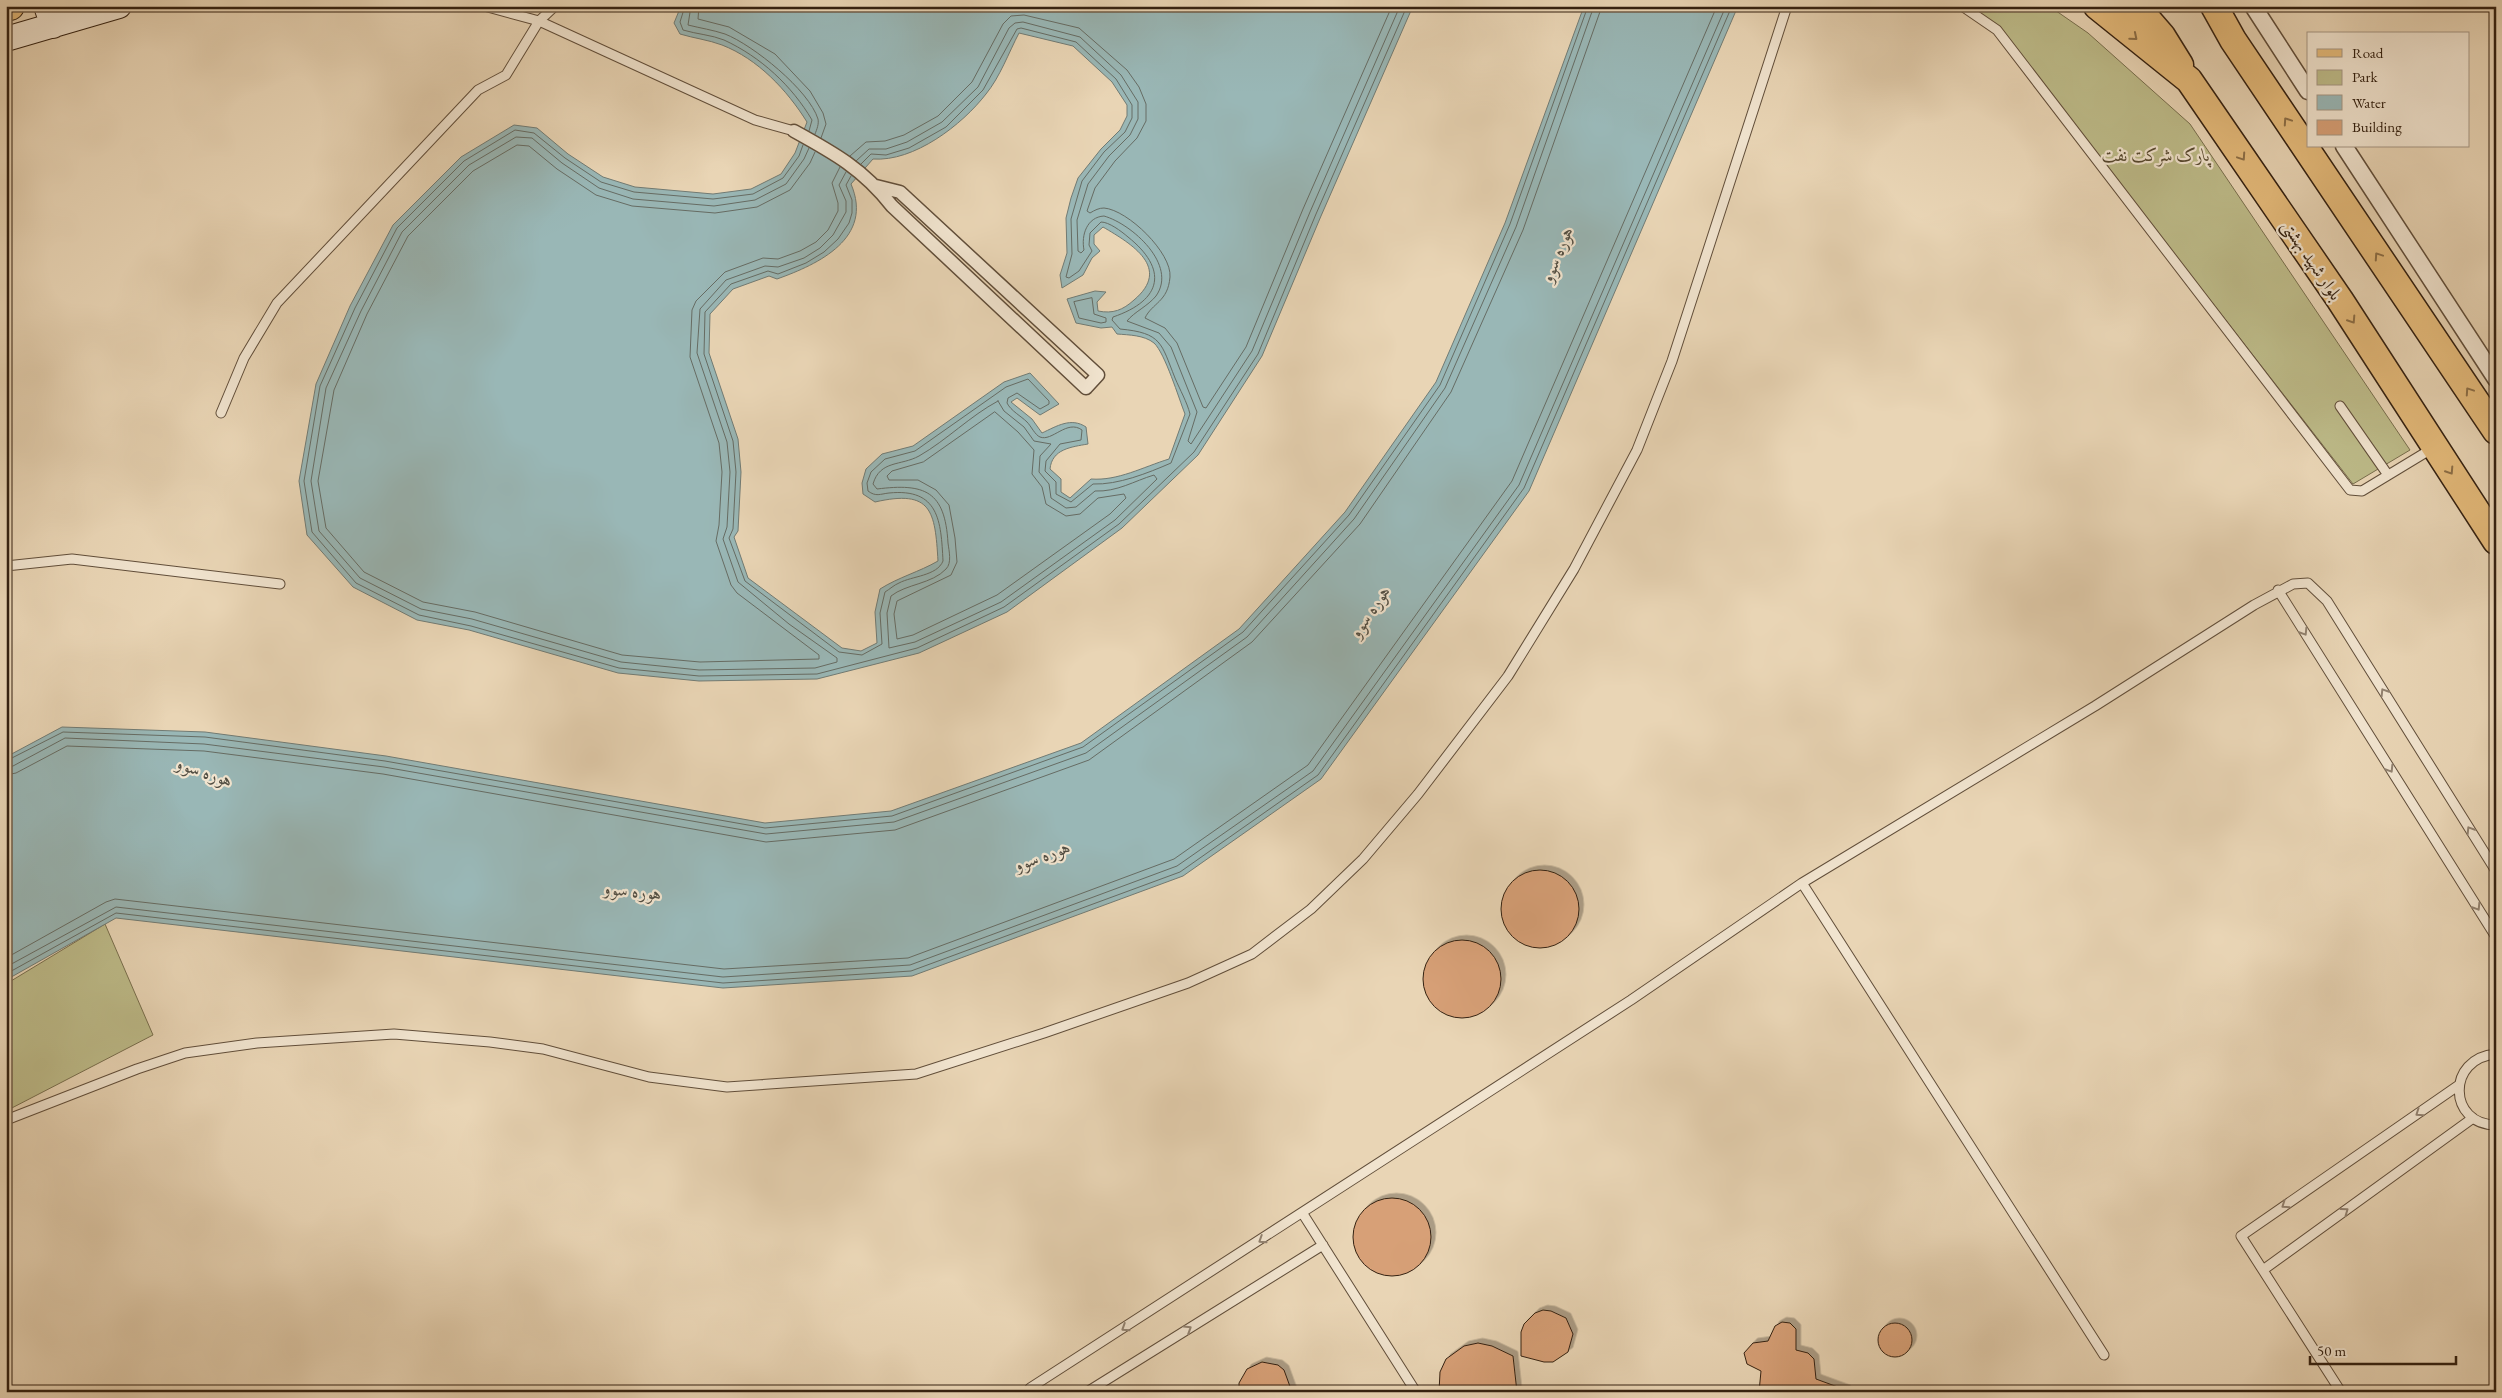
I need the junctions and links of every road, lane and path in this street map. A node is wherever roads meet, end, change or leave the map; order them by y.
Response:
1 (119, 6) edge
2 (484, 6) edge
3 (555, 6) edge
4 (1787, 6) edge
5 (1962, 6) edge
6 (2097, 6) edge
7 (2136, 6) edge
8 (2203, 6) edge
9 (2214, 6) edge
10 (2259, 9) edge
11 (49, 16) edge
12 (539, 21) junction
13 (6, 39) edge
14 (2233, 40) junction
15 (2190, 80) junction
16 (2307, 89) edge
17 (794, 131) joint
18 (2345, 148) edge
19 (876, 186) junction
20 (2496, 379) edge
21 (2340, 406) dead end
22 (221, 413) dead end
23 (2496, 431) edge
24 (2435, 447) junction
25 (2388, 475) junction
26 (2496, 541) edge
27 (6, 566) edge
28 (280, 584) dead end
29 (2278, 590) junction
30 (2496, 871) edge
31 (1802, 882) junction
32 (2496, 937) edge
33 (2496, 1054) edge
34 (2459, 1085) junction
35 (2473, 1118) junction
36 (6, 1120) edge
37 (2496, 1125) edge
38 (1303, 1214) junction
39 (1323, 1246) junction
40 (2263, 1270) junction
41 (2104, 1355) dead end
42 (1029, 1392) edge
43 (1087, 1392) edge
44 (1416, 1392) edge
45 (2341, 1392) edge

1 - 11 main road
2 - 12 lane
3 - 12 lane
4 - 36 lane
5 - 25 lane
6 -> 15 main road, بلوار شهید بهشتی
7 - 15 main road
8 - 14 main road
9 - 14 main road
10 - 16 street
11 - 13 main road
12 - 17 lane
12 - 22 lane
23 -> 14 main road
15 -> 24 main road, بلوار شهید بهشتی
17 - 19 street
18 - 20 street
19 - 19 street
21 - 25 lane
24 - 25 lane
24 -> 26 main road, بلوار شهید بهشتی
27 - 28 lane
30 -> 29 lane
29 - 31 lane
29 -> 32 lane
31 - 38 lane
31 - 41 lane
33 - 34 lane
34 - 35 lane
34 -> 40 lane
35 - 37 lane
40 -> 35 lane
38 - 39 lane
38 -> 42 lane
43 -> 39 lane
39 - 44 lane
40 - 45 lane

